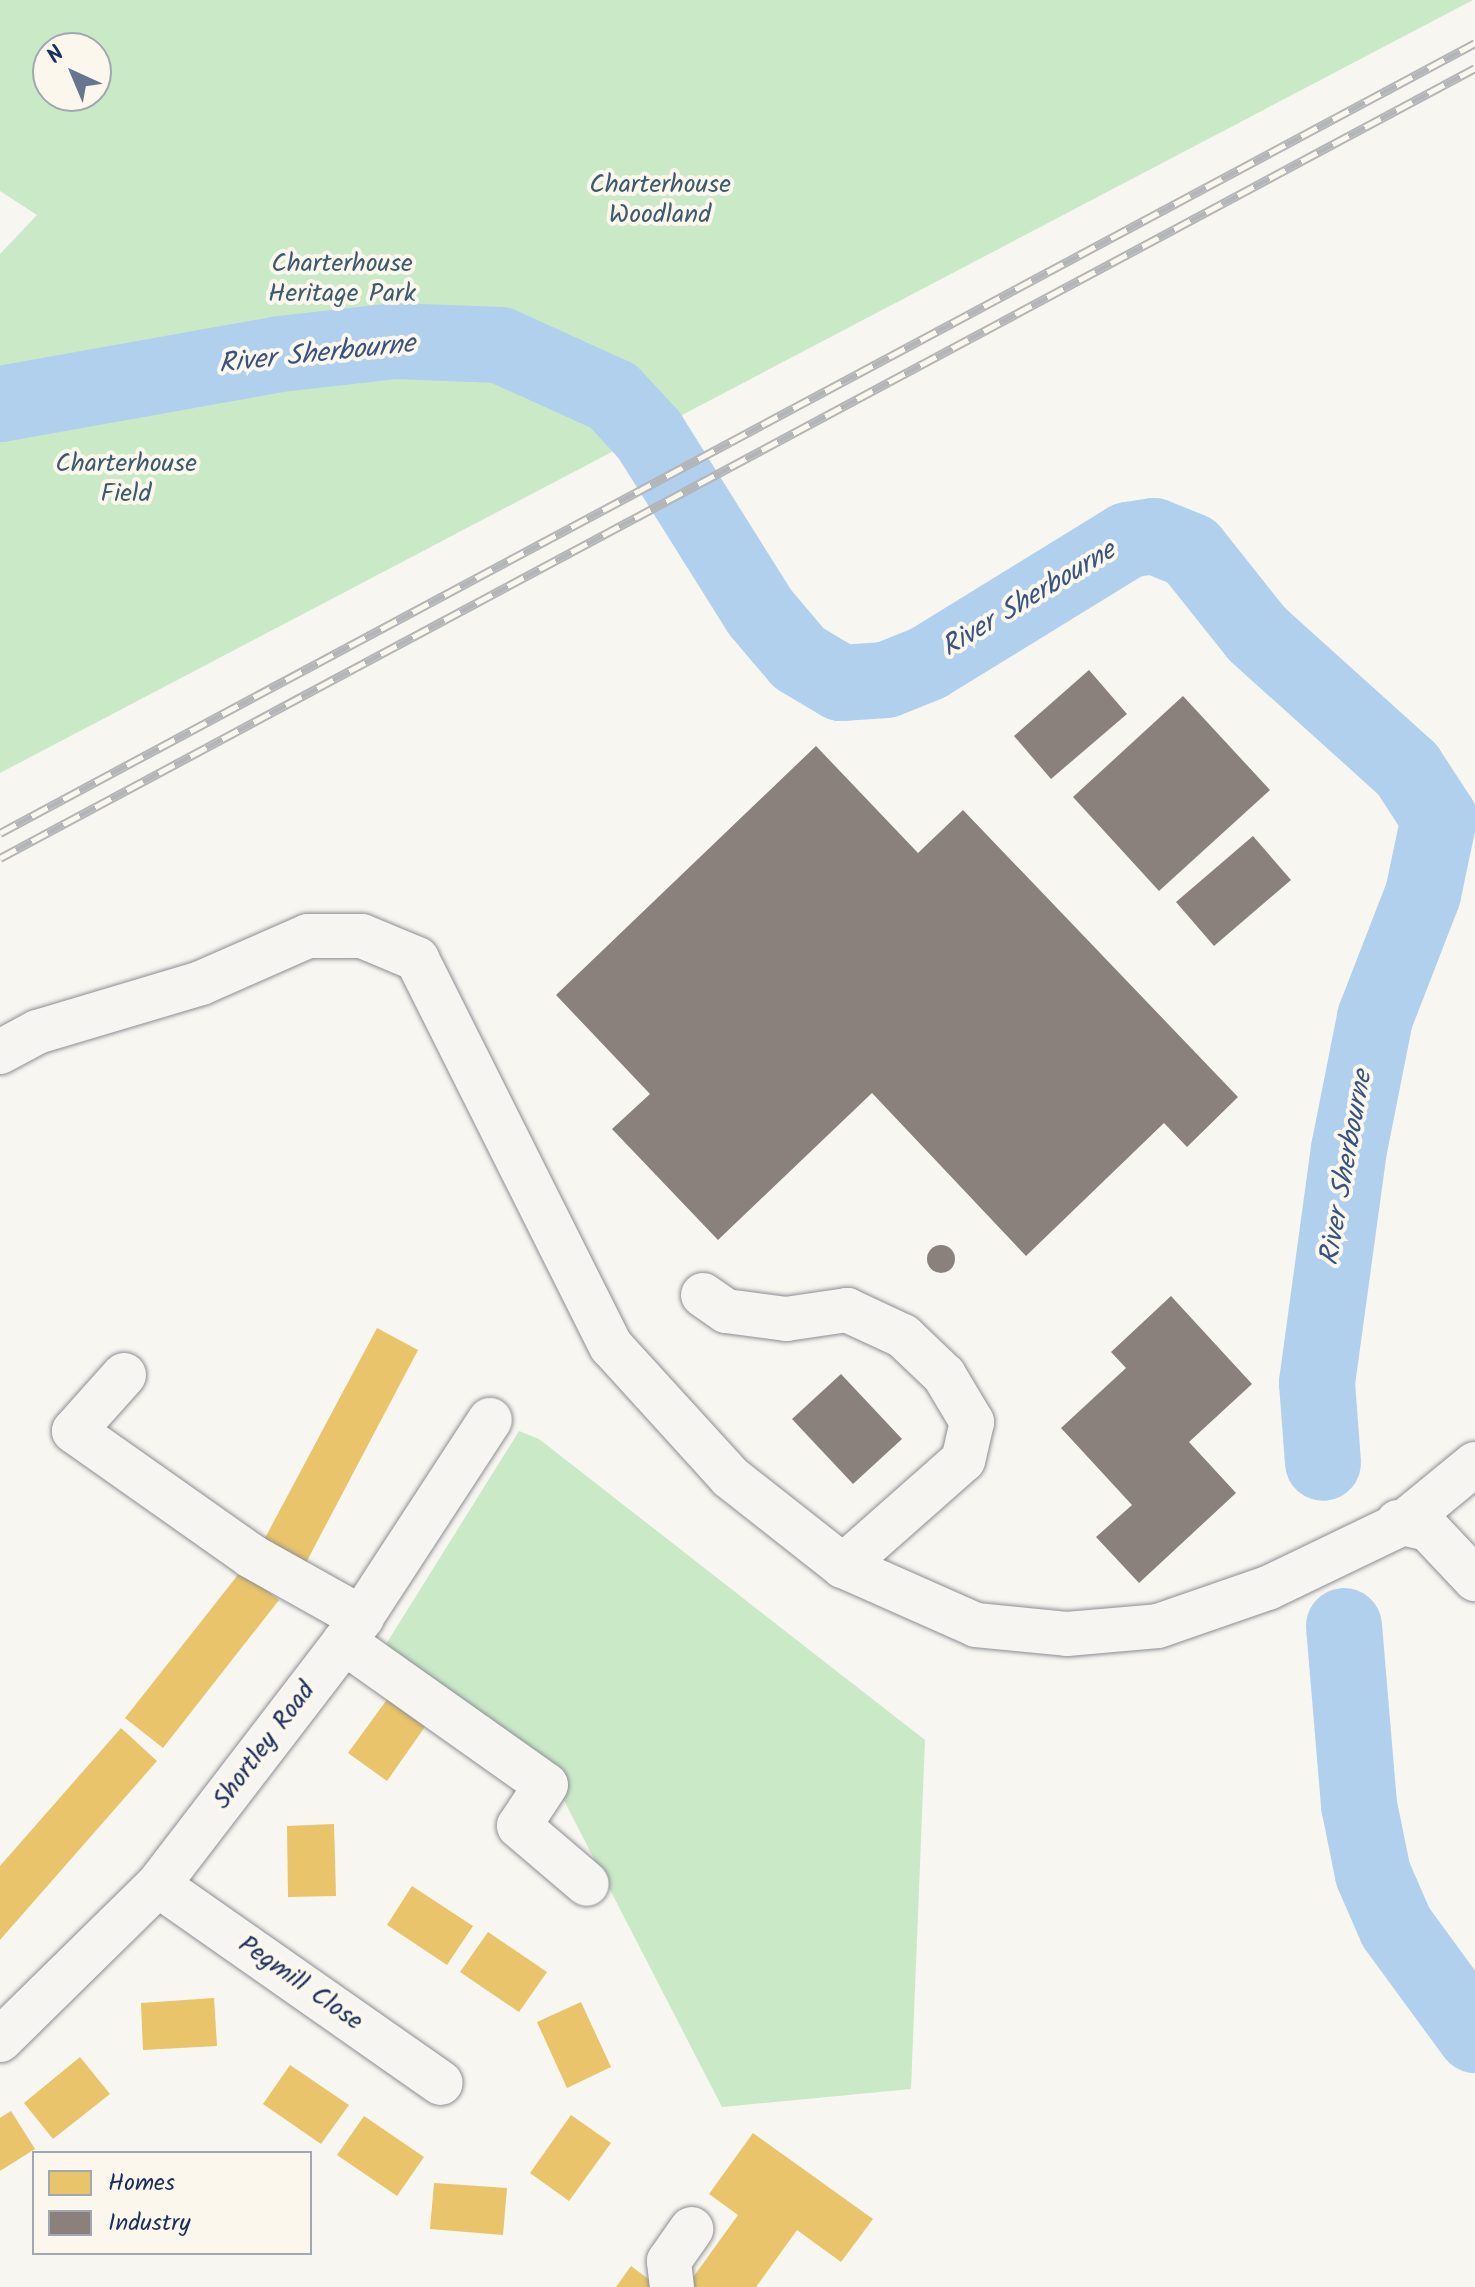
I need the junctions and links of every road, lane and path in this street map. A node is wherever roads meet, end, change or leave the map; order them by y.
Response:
1 (0, 1052) edge
2 (703, 1295) dead end
3 (124, 1375) dead end
4 (490, 1420) dead end
5 (1475, 1464) edge
6 (1400, 1523) junction
7 (843, 1566) junction
8 (1475, 1579) edge
9 (353, 1630) junction
10 (587, 1884) dead end
11 (158, 1885) junction
12 (0, 2040) edge
13 (441, 2083) dead end
14 (691, 2229) dead end
15 (672, 2287) edge

1 - 7 street
2 - 7 street
3 - 9 street
4 - 9 street, Shortley Road
5 - 6 street
6 - 7 street
6 - 8 street
9 - 10 street
9 - 11 street, Shortley Road
11 - 12 street, Shortley Road
11 - 13 street, Pegmill Close
14 - 15 street

